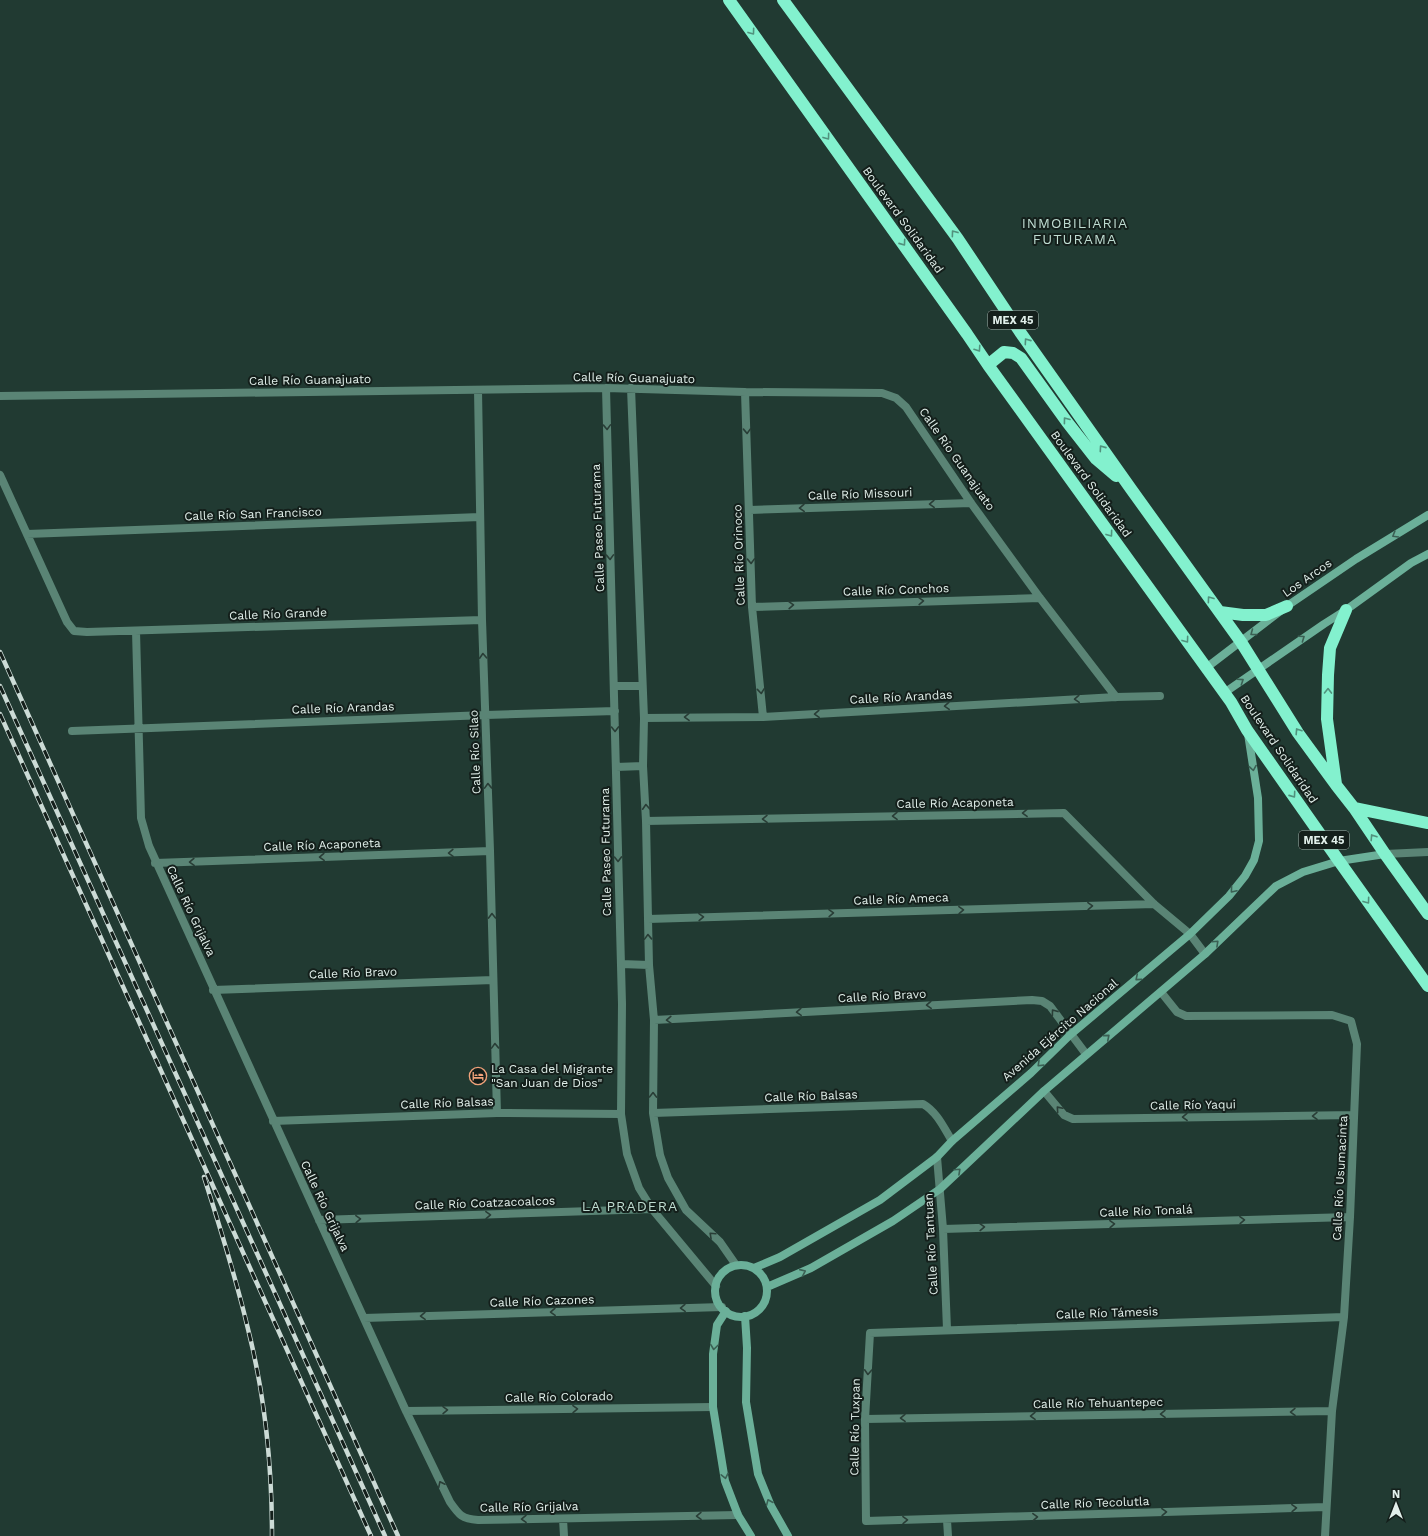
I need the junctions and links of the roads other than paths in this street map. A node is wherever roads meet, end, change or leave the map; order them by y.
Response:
1 (729, 0) edge
2 (783, 0) edge
3 (988, 365) junction
4 (606, 388) junction
5 (631, 388) junction
6 (478, 390) junction
7 (745, 392) junction
8 (0, 396) edge
9 (0, 475) edge
10 (1131, 489) junction
11 (971, 503) junction
12 (750, 510) junction
13 (1428, 515) edge
14 (480, 517) junction
15 (27, 534) junction
16 (1428, 554) edge
17 (1040, 598) junction
18 (1287, 606) junction
19 (752, 607) junction
20 (1346, 610) junction
21 (1220, 612) junction
22 (482, 620) junction
23 (136, 631) junction
24 (1241, 642) junction
25 (1206, 668) junction
26 (1259, 669) junction
27 (614, 686) junction
28 (642, 686) junction
29 (1224, 693) junction
30 (1160, 696) dead end
31 (1116, 697) junction
32 (615, 711) junction
33 (486, 714) junction
34 (763, 717) junction
35 (644, 718) junction
36 (138, 728) junction
37 (1247, 730) junction
38 (72, 731) dead end
39 (643, 766) junction
40 (616, 767) junction
41 (1336, 785) junction
42 (1354, 808) junction
43 (646, 821) junction
44 (1428, 823) edge
45 (490, 851) junction
46 (1428, 852) edge
47 (1385, 854) junction
48 (1339, 861) junction
49 (155, 863) junction
50 (1154, 904) junction
51 (1428, 914) edge
52 (648, 919) junction
53 (1190, 934) junction
54 (1205, 954) junction
55 (621, 964) junction
56 (649, 965) junction
57 (493, 980) junction
58 (1428, 986) edge
59 (214, 990) junction
60 (1161, 992) junction
61 (654, 1020) junction
62 (1070, 1035) junction
63 (1086, 1054) junction
64 (1044, 1091) junction
65 (497, 1113) junction
66 (653, 1113) junction
67 (622, 1114) junction
68 (1354, 1115) junction
69 (274, 1121) junction
70 (952, 1141) junction
71 (937, 1157) junction
72 (940, 1189) junction
73 (652, 1209) junction
74 (1350, 1217) junction
75 (319, 1220) junction
76 (943, 1229) junction
77 (736, 1265) junction
78 (754, 1268) junction
79 (716, 1286) junction
80 (767, 1287) junction
81 (724, 1309) junction
82 (745, 1316) junction
83 (1344, 1317) junction
84 (364, 1318) junction
85 (947, 1329) junction
86 (870, 1333) joint
87 (713, 1407) junction
88 (406, 1411) junction
89 (1332, 1411) junction
90 (865, 1419) junction
91 (1326, 1507) junction
92 (738, 1515) junction
93 (563, 1519) junction
94 (947, 1520) junction
95 (866, 1521) joint
96 (564, 1536) edge
97 (751, 1536) edge
98 (788, 1536) edge
99 (948, 1536) edge
100 (1325, 1536) edge

1 -> 3 highway, Boulevard Solidaridad / MEX 45
10 -> 2 highway, Boulevard Solidaridad / MEX 45
10 -> 3 highway
3 -> 25 highway, Boulevard Solidaridad / MEX 45
4 - 5 street, Calle Río Guanajuato
4 - 6 street, Calle Río Guanajuato
4 -> 27 street, Calle Paseo Futurama
5 - 7 street, Calle Río Guanajuato
5 - 28 street
6 - 8 street, Calle Río Guanajuato
6 - 14 street, Calle Río Silao
7 - 11 street, Calle Río Guanajuato
7 -> 12 street, Calle Río Orinoco
9 - 15 street
21 -> 10 highway, Boulevard Solidaridad / MEX 45
11 -> 12 street, Calle Río Missouri
11 - 17 street, Calle Río Guanajuato
12 -> 19 street, Calle Río Orinoco
13 -> 18 main road, Los Arcos
14 - 15 street, Calle Río San Francisco
14 - 22 street, Calle Río Silao
15 - 23 street, Calle Río Grande
16 - 20 main road
19 -> 17 street, Calle Río Conchos
17 - 31 street, Calle Río Guanajuato
18 - 21 highway
18 -> 24 main road, Los Arcos
19 -> 34 street, Calle Río Orinoco
26 -> 20 main road
41 -> 20 highway
21 - 24 highway, Boulevard Solidaridad / MEX 45
22 - 23 street, Calle Río Grande
33 -> 22 street, Calle Río Silao
23 - 36 street, Calle Río Grijalva
24 - 25 main road, Los Arcos
24 - 26 highway, Boulevard Solidaridad / MEX 45
25 - 29 highway, Boulevard Solidaridad / MEX 45
29 -> 26 main road
41 -> 26 highway, Boulevard Solidaridad / MEX 45
27 - 28 street
27 - 32 street, Calle Paseo Futurama
28 - 35 street
29 - 37 highway, Boulevard Solidaridad / MEX 45
30 - 31 street, Calle Río Arandas
31 -> 34 street, Calle Río Arandas
32 - 33 street, Calle Río Arandas
32 -> 40 street, Calle Paseo Futurama
33 - 36 street, Calle Río Arandas
45 -> 33 street, Calle Río Silao
34 -> 35 street, Calle Río Arandas
35 - 39 street
36 - 38 street, Calle Río Arandas
36 - 49 street, Calle Río Grijalva
37 -> 48 highway, Boulevard Solidaridad / MEX 45
37 -> 53 main road, Avenida Ejército Nacional
39 - 40 street
43 -> 39 street
40 -> 55 street, Calle Paseo Futurama
41 - 42 highway, Boulevard Solidaridad / MEX 45
42 - 44 highway
47 -> 42 highway, Boulevard Solidaridad / MEX 45
50 -> 43 street, Calle Río Acaponeta
43 - 52 street
45 -> 49 street, Calle Río Acaponeta
57 -> 45 street, Calle Río Silao
46 - 47 street
47 - 48 main road
47 - 51 highway, Boulevard Solidaridad / MEX 45
54 -> 48 main road
48 -> 58 highway, Boulevard Solidaridad / MEX 45
49 - 59 street, Calle Río Grijalva
52 -> 50 street, Calle Río Ameca
50 - 53 street, Calle Río Acaponeta
56 -> 52 street
53 - 54 street, Calle Río Acaponeta
53 -> 62 main road, Avenida Ejército Nacional
54 - 60 main road
55 - 56 street
55 - 67 street, Calle Paseo Futurama
56 - 61 street
57 - 59 street, Calle Río Bravo
65 -> 57 street, Calle Río Silao
59 - 69 street, Calle Río Grijalva
63 -> 60 main road
60 - 68 street, Calle Río Usumacinta
62 -> 61 street, Calle Río Bravo
66 -> 61 street
62 - 63 street, Calle Río Bravo
62 -> 70 main road, Avenida Ejército Nacional
63 - 64 main road
68 -> 64 street, Calle Río Yaqui
72 -> 64 main road
65 - 67 street, Calle Río Balsas
65 - 69 street, Calle Río Balsas
66 - 70 street, Calle Río Balsas
77 -> 66 street
67 - 73 street, Calle Paseo Futurama
68 - 74 street, Calle Río Usumacinta
69 - 75 street, Calle Río Grijalva
70 - 71 main road, Avenida Ejército Nacional
71 - 72 street, Calle Río Tantuan
71 - 78 main road, Avenida Ejército Nacional
72 - 76 street, Calle Río Tantuan
80 -> 72 main road
75 -> 73 street, Calle Río Coatzacoalcos
73 - 79 street, Calle Paseo Futurama
76 -> 74 street, Calle Río Tonalá
74 - 83 street, Calle Río Usumacinta
75 - 84 street, Calle Río Grijalva
76 - 85 street, Calle Río Tantuan
77 - 78 main road
77 - 79 main road
78 - 80 main road
79 - 81 main road
80 - 82 main road
81 - 82 main road
81 -> 84 street, Calle Río Cazones
81 -> 87 main road
98 -> 82 main road
83 - 85 street, Calle Río Támesis
83 - 89 street, Calle Río Usumacinta
84 - 88 street, Calle Río Grijalva
85 - 86 street, Calle Río Támesis
86 -> 90 street, Calle Río Tuxpan
88 -> 87 street, Calle Río Colorado
87 -> 92 main road
93 -> 88 street, Calle Río Grijalva
89 -> 90 street, Calle Río Tehuantepec
89 - 91 street, Calle Río Usumacinta
90 - 95 street, Calle Río Tuxpan
94 -> 91 street, Calle Río Tecolutla
91 - 100 street, Calle Río Usumacinta
92 -> 93 street, Calle Río Grijalva
92 - 97 main road
93 - 96 street
95 -> 94 street, Calle Río Tecolutla
94 - 99 street

